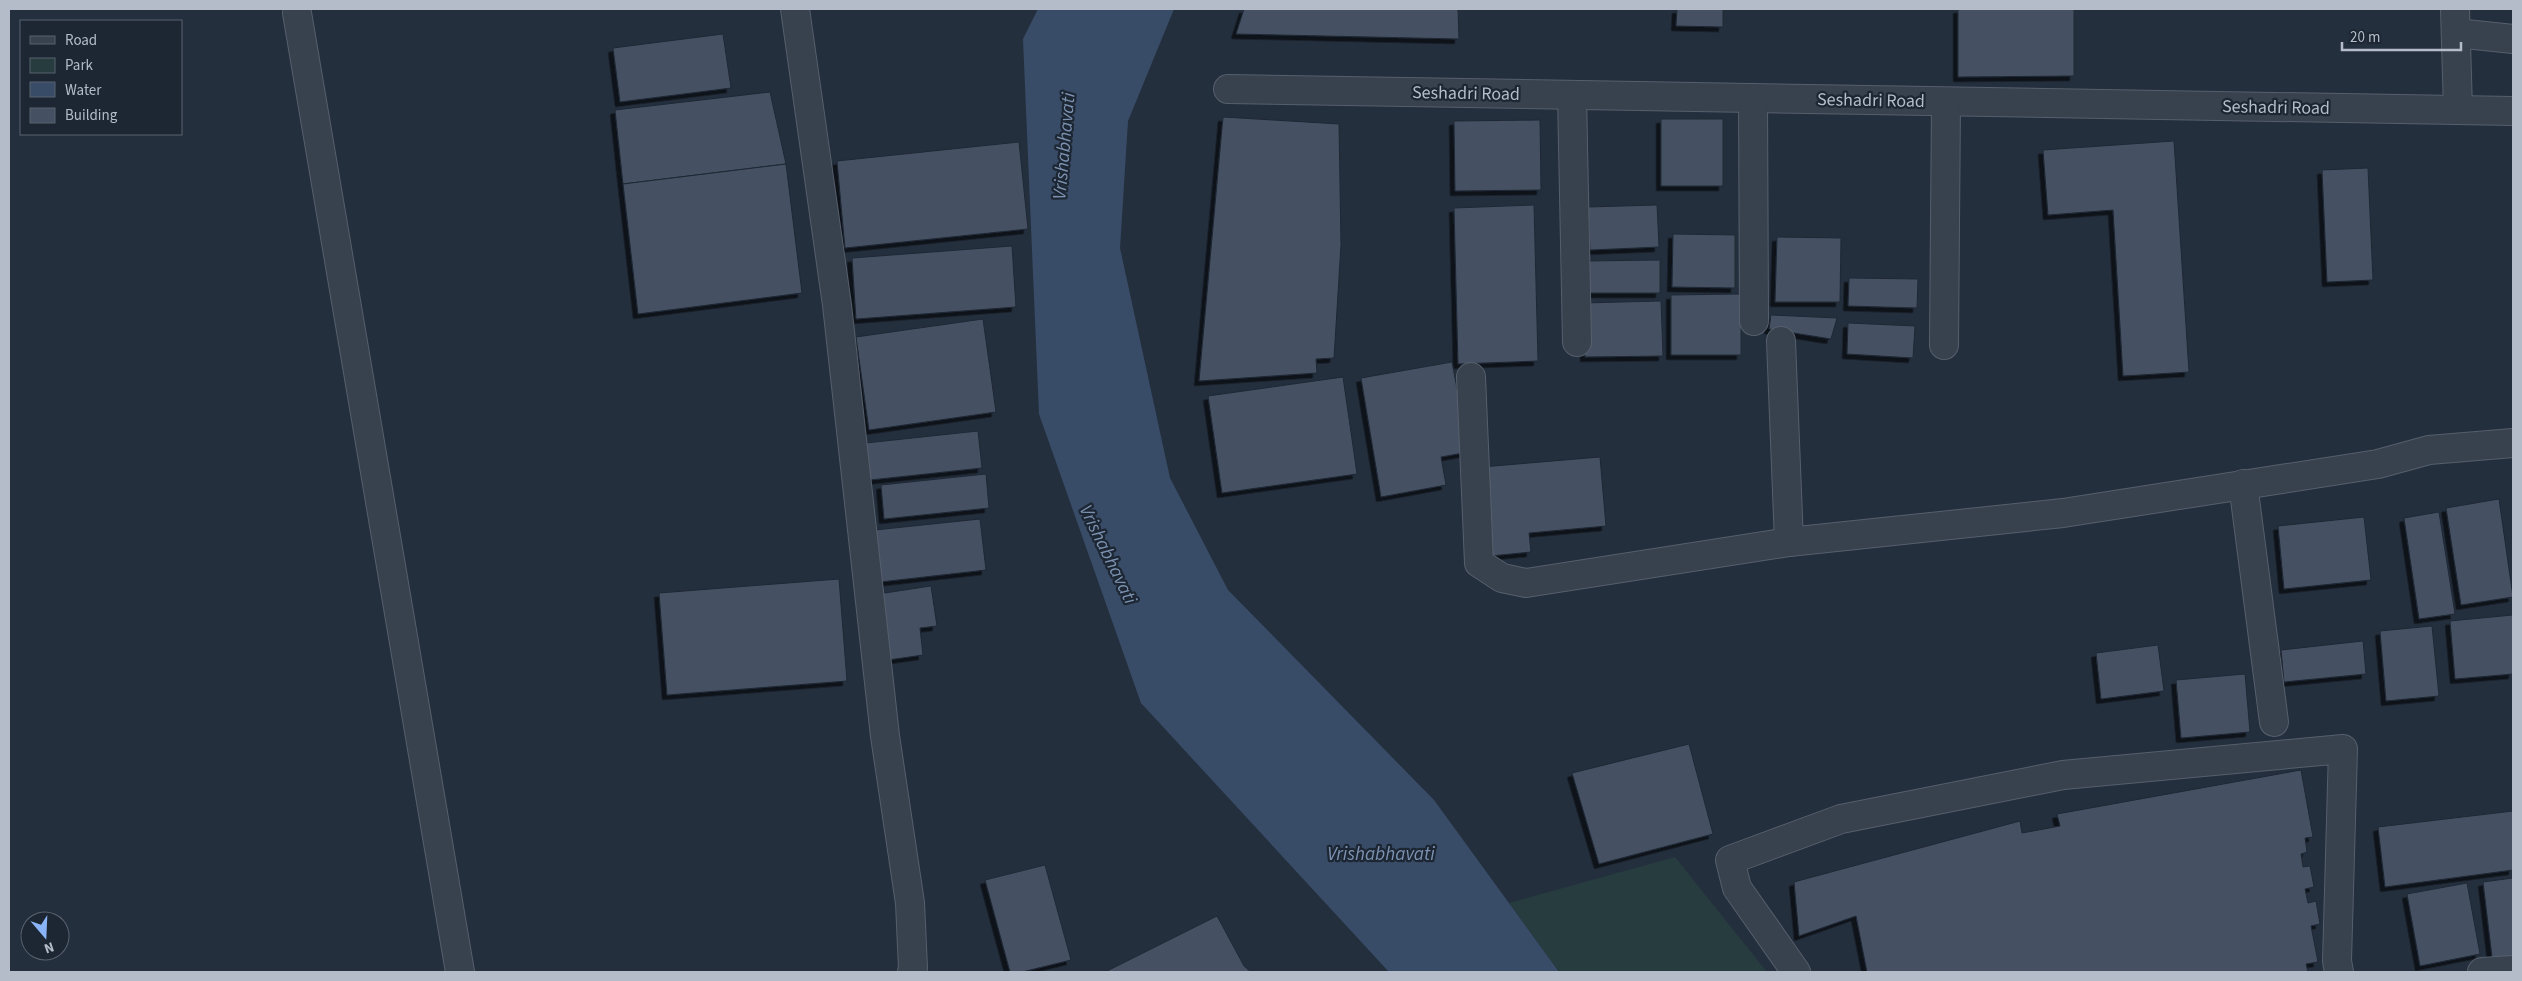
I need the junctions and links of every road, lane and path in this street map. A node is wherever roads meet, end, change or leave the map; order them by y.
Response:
1 (795, 9) edge
2 (297, 13) dead end
3 (2455, 21) edge
4 (2513, 39) edge
5 (1228, 89) dead end
6 (1572, 95) junction
7 (1753, 98) junction
8 (1946, 102) junction
9 (2458, 110) junction
10 (2513, 111) edge
11 (1754, 321) dead end
12 (1781, 341) dead end
13 (1577, 342) dead end
14 (1944, 345) dead end
15 (1471, 377) dead end
16 (2513, 443) edge
17 (2243, 484) junction
18 (1789, 542) junction
19 (2274, 722) dead end
20 (2513, 970) edge
21 (460, 972) edge
22 (912, 972) edge
23 (1796, 972) edge
24 (2339, 972) edge
25 (2482, 972) edge

1 - 22 street
2 - 21 street
3 - 4 street
3 - 9 street
5 - 6 street, Seshadri Road
6 - 7 street, Seshadri Road
6 - 13 street
7 - 8 street, Seshadri Road
7 - 11 street
8 - 9 street, Seshadri Road
8 - 14 street
9 - 10 street, Seshadri Road
12 - 18 street
15 - 18 street
16 - 17 street
17 - 18 street
17 - 19 street
20 - 25 street
23 - 24 street

